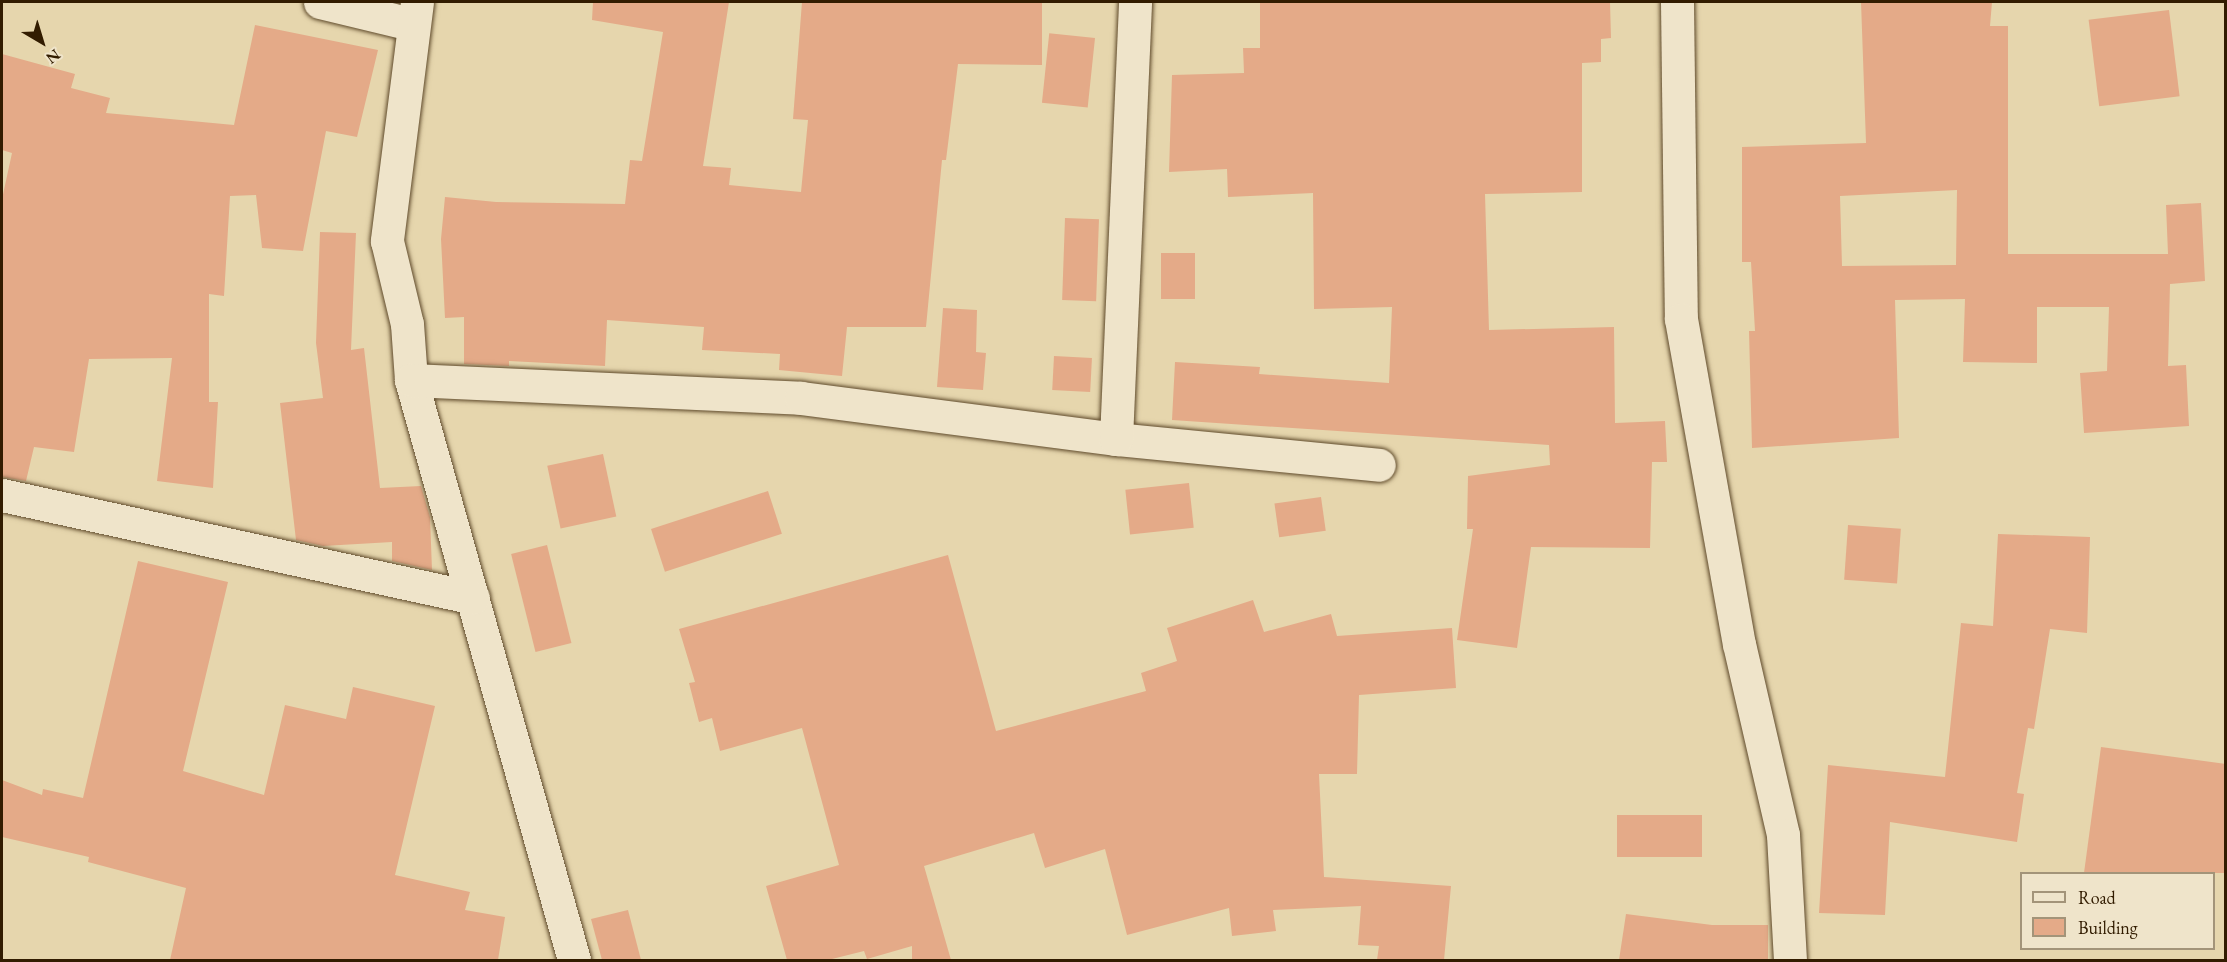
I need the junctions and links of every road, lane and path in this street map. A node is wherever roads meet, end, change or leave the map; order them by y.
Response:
1 (320, 2) edge
2 (1135, 2) edge
3 (1677, 2) edge
4 (414, 13) edge
5 (411, 380) junction
6 (1116, 439) junction
7 (1379, 465) dead end
8 (2, 495) edge
9 (473, 598) junction
10 (574, 960) edge
11 (1790, 960) edge

1 - 4 street
2 - 6 street
3 - 11 street
4 - 5 street
5 - 6 street
5 - 9 street
6 - 7 street
8 - 9 street
9 - 10 street

